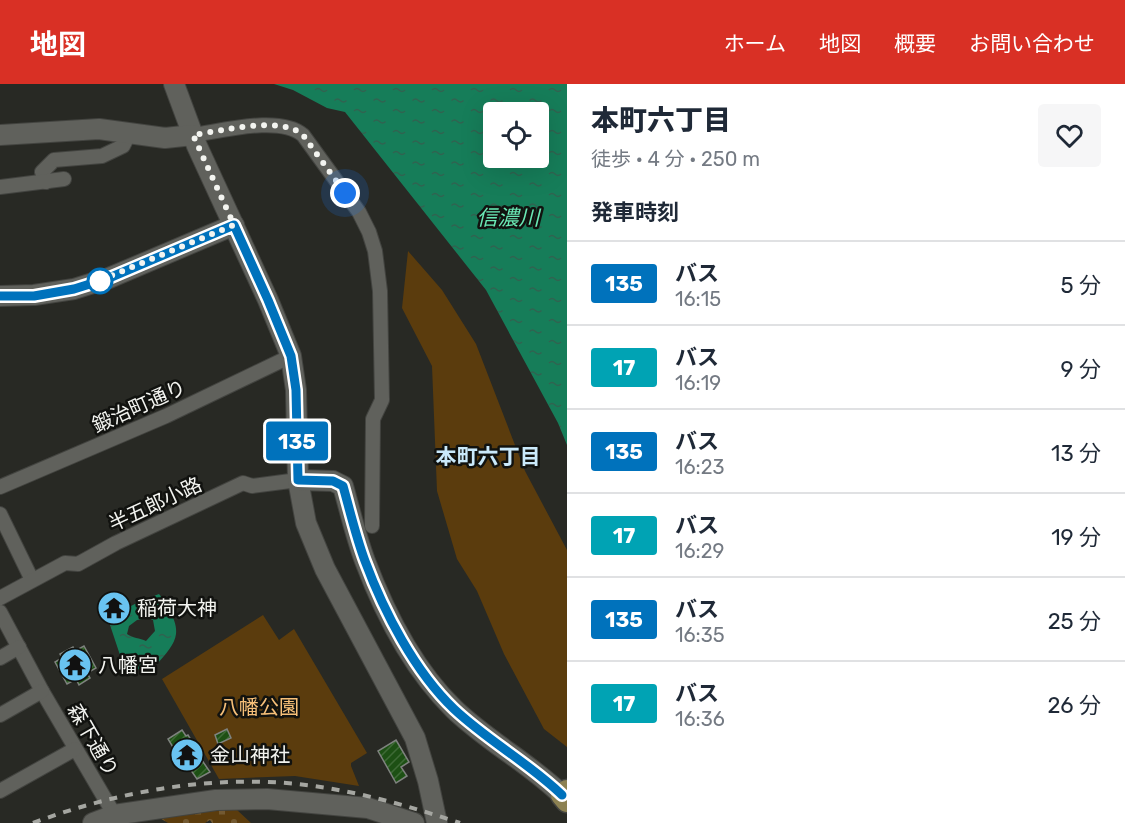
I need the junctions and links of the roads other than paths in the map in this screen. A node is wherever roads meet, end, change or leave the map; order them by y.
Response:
1 (174, 84) edge
2 (190, 127) junction
3 (129, 134) junction
4 (0, 135) edge
5 (64, 179) dead end
6 (46, 182) junction
7 (0, 187) edge
8 (234, 225) junction
9 (0, 296) edge
10 (291, 356) junction
11 (298, 480) junction
12 (0, 487) edge
13 (0, 514) edge
14 (372, 526) dead end
15 (32, 580) junction
16 (0, 598) edge
17 (0, 612) edge
18 (19, 647) junction
19 (0, 658) edge
20 (42, 691) junction
21 (0, 715) edge
22 (75, 749) junction
23 (0, 791) edge
24 (565, 796) edge
25 (117, 819) edge
26 (93, 823) edge
27 (414, 823) edge
28 (437, 823) edge

1 - 2 street
2 - 3 street
2 - 8 street
2 - 14 street
3 - 4 street
3 - 6 street
5 - 6 street
6 - 7 street
8 - 9 street
8 - 10 street
10 - 11 street
10 - 12 street, 鍛治町通り
11 - 15 street, 半五郎小路
11 - 24 street
11 - 28 street
13 - 15 street
15 - 16 street
17 - 18 street, 森下通り
18 - 19 street
18 - 20 street, 森下通り
20 - 21 street
20 - 22 street, 森下通り
22 - 23 street
22 - 25 street, 森下通り
25 - 26 street
25 - 27 street

